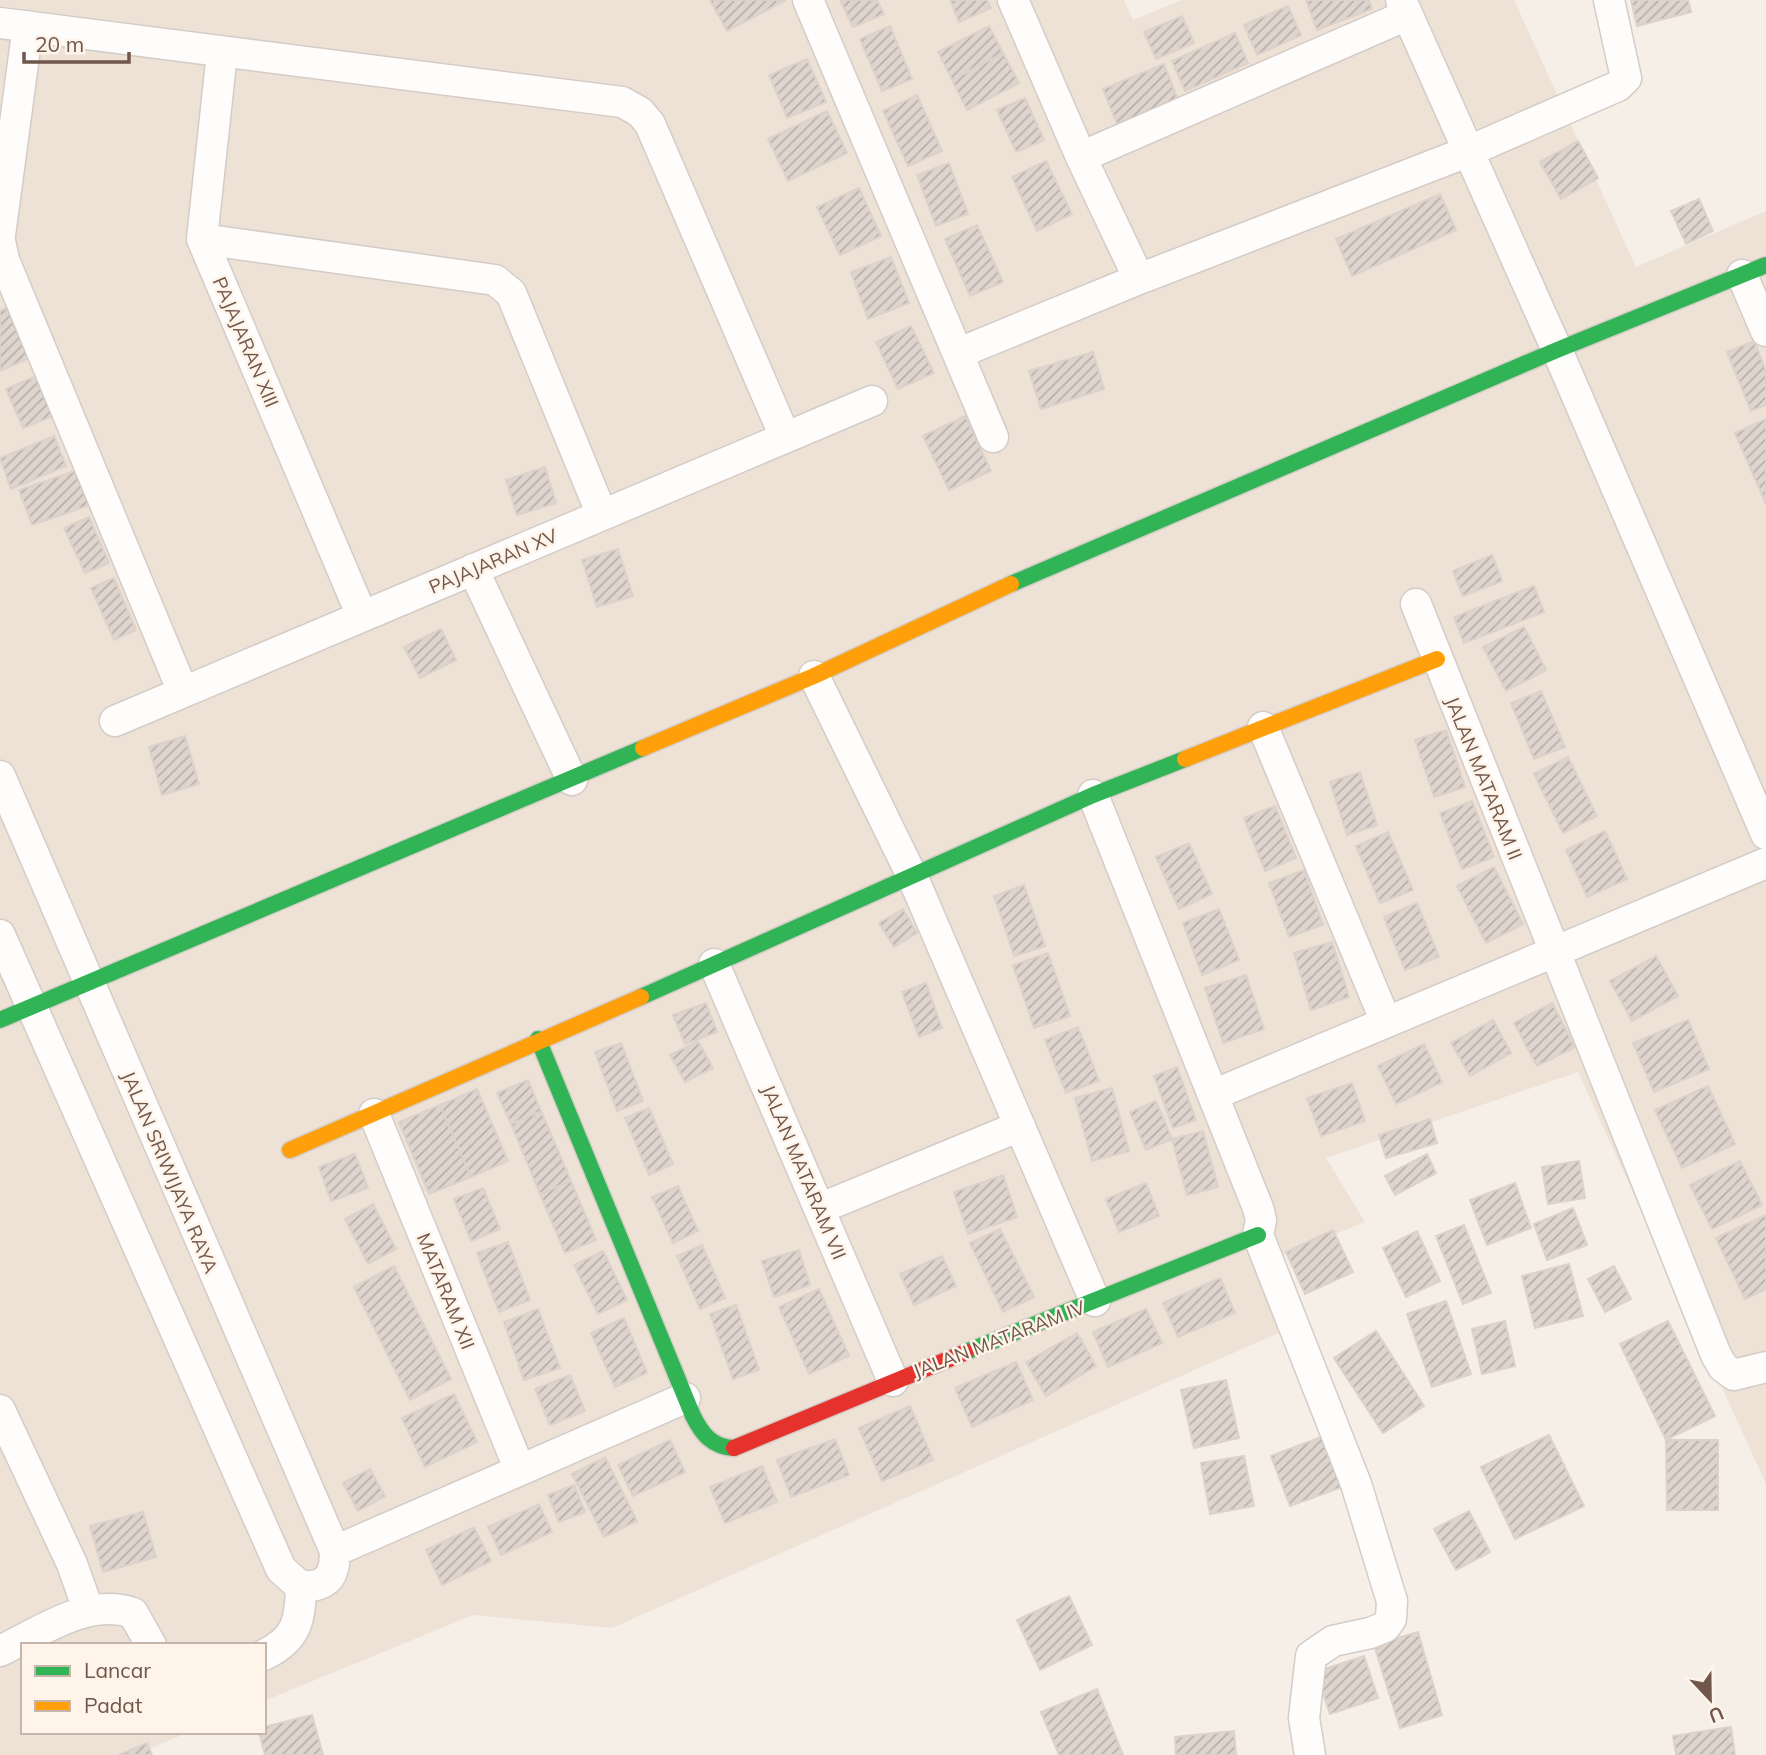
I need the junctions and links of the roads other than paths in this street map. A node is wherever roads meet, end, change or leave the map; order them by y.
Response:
1 (808, 0) edge
2 (1013, 0) edge
3 (1609, 0) edge
4 (1404, 7) edge
5 (14, 24) edge
6 (222, 53) junction
7 (1467, 152) junction
8 (1081, 157) junction
9 (0, 235) edge
10 (202, 239) junction
11 (0, 241) edge
12 (1754, 270) edge
13 (1139, 279) junction
14 (1766, 331) edge
15 (1557, 350) junction
16 (959, 353) junction
17 (872, 401) dead end
18 (785, 437) junction
19 (993, 437) dead end
20 (602, 515) junction
21 (473, 569) junction
22 (1416, 604) dead end
23 (362, 616) junction
24 (1437, 659) junction
25 (814, 676) junction
26 (183, 692) junction
27 (115, 721) dead end
28 (1263, 727) junction
29 (0, 776) edge
30 (572, 780) junction
31 (1093, 795) junction
32 (1766, 834) edge
33 (1766, 863) edge
34 (913, 878) junction
35 (0, 935) edge
36 (1553, 952) junction
37 (714, 964) junction
38 (88, 984) junction
39 (31, 1008) junction
40 (0, 1020) edge
41 (1386, 1022) junction
42 (538, 1040) junction
43 (1213, 1095) junction
44 (374, 1115) junction
45 (1020, 1126) junction
46 (290, 1150) dead end
47 (821, 1208) junction
48 (1258, 1235) junction
49 (1096, 1301) junction
50 (1766, 1367) edge
51 (893, 1381) junction
52 (685, 1398) junction
53 (4, 1429) edge
54 (519, 1468) junction
55 (335, 1560) junction
56 (301, 1587) junction
57 (88, 1609) junction
58 (150, 1643) edge
59 (0, 1651) edge
60 (266, 1654) edge
61 (1310, 1755) edge

1 - 16 street
2 - 8 street
3 - 7 street
4 - 7 street
4 - 8 street
5 - 6 street
5 - 9 street
6 - 10 street, PAJAJARAN XIII
6 - 18 street
7 - 13 street
7 - 15 street
8 - 13 street
10 - 20 street
10 - 23 street, PAJAJARAN XIII
11 - 26 street
12 - 14 street
12 - 15 street
13 - 16 street
15 - 25 street
15 - 32 street
16 - 19 street
17 - 18 street, PAJAJARAN XV
18 - 20 street, PAJAJARAN XV
20 - 21 street, PAJAJARAN XV
21 - 23 street, PAJAJARAN XV
21 - 30 street
22 - 24 street, JALAN MATARAM II
23 - 26 street, PAJAJARAN XV
24 - 28 street
24 - 36 street, JALAN MATARAM II
25 - 30 street
25 - 34 street
26 - 27 street, PAJAJARAN XV
28 - 31 street
28 - 41 street
29 - 38 street, JALAN SRIWIJAYA RAYA
30 - 38 street
31 - 34 street
31 - 43 street
33 - 36 street
34 - 37 street
34 - 45 street
35 - 39 street
36 - 41 street
36 - 50 street, JALAN MATARAM II
37 - 42 street
37 - 47 street, JALAN MATARAM VII
38 - 39 street
38 - 55 street, JALAN SRIWIJAYA RAYA
39 - 40 street
39 - 56 street
41 - 43 street
42 - 44 street
42 - 52 street, JALAN MATARAM IV
43 - 48 street
44 - 46 street
44 - 54 street, MATARAM XII
45 - 47 street
45 - 49 street
47 - 51 street, JALAN MATARAM VII
48 - 49 street, JALAN MATARAM IV
48 - 61 street
49 - 51 street, JALAN MATARAM IV
51 - 52 street, JALAN MATARAM IV
52 - 54 street
53 - 57 street
54 - 55 street
55 - 56 street
56 - 60 street
57 - 58 street
57 - 59 street

